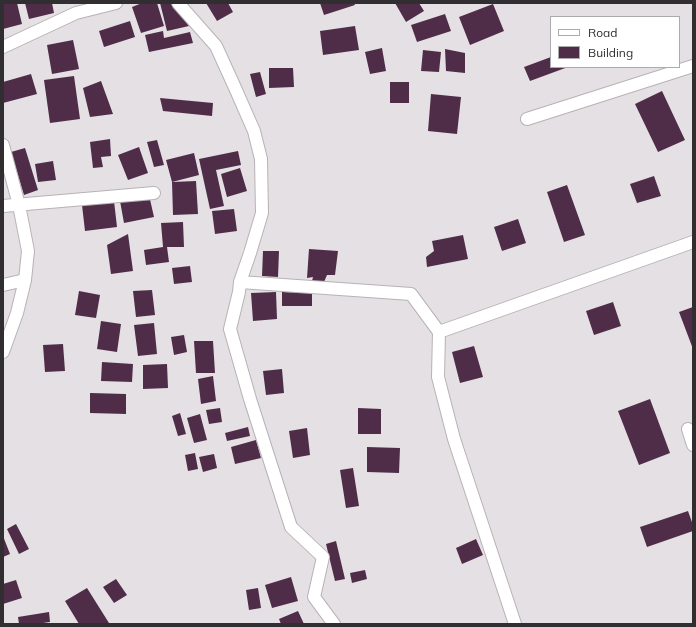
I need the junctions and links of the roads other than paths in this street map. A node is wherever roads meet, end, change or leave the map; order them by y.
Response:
1 (116, 3) edge
2 (178, 3) edge
3 (3, 47) edge
4 (693, 66) edge
5 (528, 119) dead end
6 (3, 145) edge
7 (154, 193) dead end
8 (19, 205) junction
9 (3, 206) edge
10 (693, 242) edge
11 (25, 280) junction
12 (240, 282) junction
13 (3, 285) edge
14 (439, 332) junction
15 (3, 352) edge
16 (688, 429) dead end
17 (693, 446) edge
18 (334, 624) edge
19 (515, 624) edge

1 - 3 street
2 - 12 street
4 - 5 street
6 - 8 street
7 - 8 street
8 - 9 street
8 - 11 street
10 - 14 street
11 - 13 street
11 - 15 street
12 - 14 street
12 - 18 street
14 - 19 street
16 - 17 street

